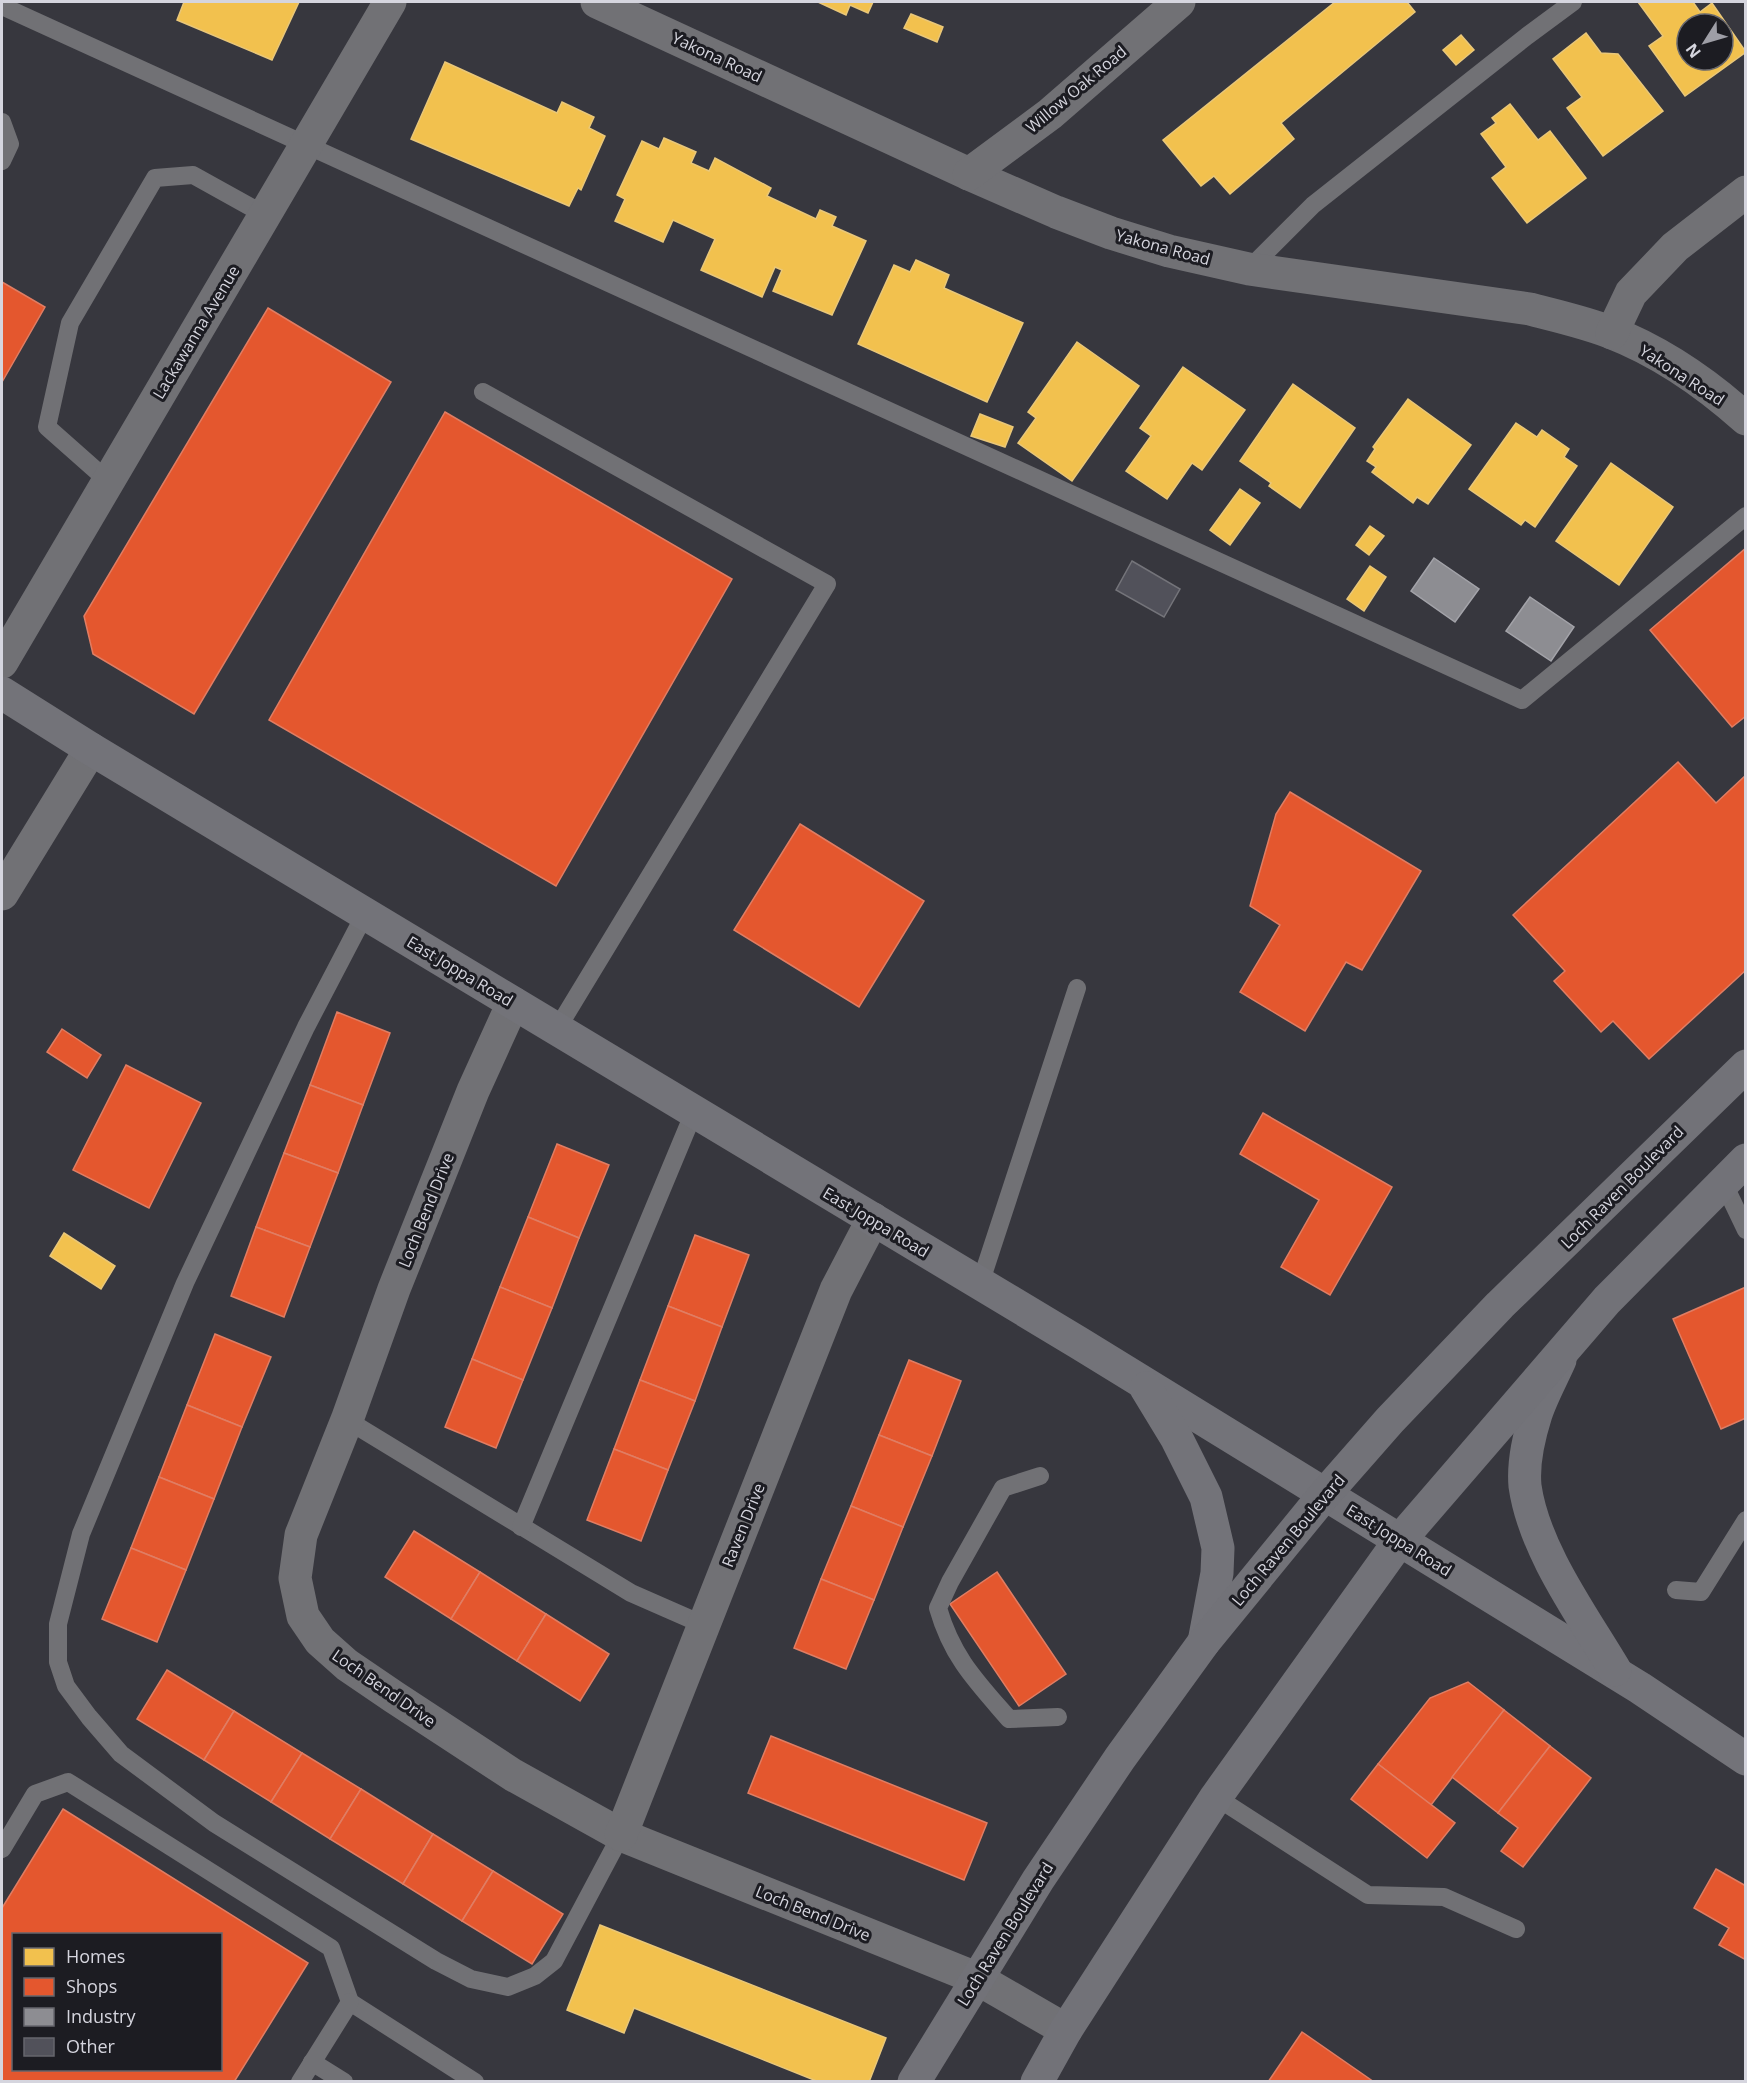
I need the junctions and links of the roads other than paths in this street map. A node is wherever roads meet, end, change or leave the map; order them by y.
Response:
1 (390, 2) edge
2 (597, 2) edge
3 (1179, 2) edge
4 (1574, 2) edge
5 (2, 6) edge
6 (2, 122) edge
7 (307, 145) junction
8 (2, 161) edge
9 (969, 174) junction
10 (1746, 192) edge
11 (265, 215) junction
12 (1249, 269) junction
13 (1612, 333) junction
14 (483, 392) dead end
15 (1746, 419) edge
16 (108, 481) junction
17 (1746, 516) edge
18 (2, 662) edge
19 (2, 693) edge
20 (91, 749) junction
21 (2, 894) edge
22 (365, 914) junction
23 (1077, 988) dead end
24 (513, 1003) junction
25 (557, 1029) junction
26 (1746, 1066) edge
27 (694, 1112) junction
28 (1734, 1171) edge
29 (873, 1220) junction
30 (1746, 1230) edge
31 (980, 1284) junction
32 (1569, 1343) junction
33 (1142, 1382) junction
34 (347, 1420) junction
35 (1040, 1476) dead end
36 (1324, 1494) junction
37 (1746, 1520) edge
38 (520, 1527) junction
39 (1400, 1540) junction
40 (1676, 1590) dead end
41 (704, 1624) junction
42 (1204, 1642) junction
43 (1617, 1674) junction
44 (1058, 1717) dead end
45 (1746, 1759) edge
46 (1216, 1797) junction
47 (621, 1835) junction
48 (2, 1849) edge
49 (1516, 1929) dead end
50 (976, 1978) junction
51 (350, 2002) junction
52 (1066, 2030) junction
53 (312, 2061) junction
54 (300, 2082) edge
55 (344, 2082) edge
56 (475, 2082) edge
57 (914, 2082) edge
58 (1037, 2082) edge

1 - 7 street, Lackawanna Avenue
2 - 9 street, Yakona Road
3 - 9 street, Willow Oak Road
4 - 12 lane
5 - 7 lane
6 - 8 lane
7 - 11 street, Lackawanna Avenue
7 - 17 lane
9 - 12 street, Yakona Road
10 - 13 street
11 - 16 street, Lackawanna Avenue
11 - 16 lane
12 - 13 street, Yakona Road
13 - 15 street, Yakona Road
14 - 25 lane
16 - 18 street, Lackawanna Avenue
19 - 20 main road, East Joppa Road
20 - 21 street
20 - 22 main road, East Joppa Road
22 - 24 main road, East Joppa Road
22 - 47 lane
23 - 31 lane
24 - 25 main road, East Joppa Road
24 - 34 street, Loch Bend Drive
25 - 27 main road, East Joppa Road
26 - 36 main road, Loch Raven Boulevard
27 - 29 main road, East Joppa Road
27 - 38 lane
28 - 30 lane
28 - 32 main road
29 - 31 main road, East Joppa Road
29 - 41 street, Raven Drive
31 - 33 main road, East Joppa Road
32 - 39 main road
32 - 43 main road
33 - 36 main road, East Joppa Road
33 - 42 main road
34 - 38 lane
34 - 47 street, Loch Bend Drive
35 - 44 lane
36 - 39 main road, East Joppa Road
36 - 42 main road, Loch Raven Boulevard
37 - 40 lane
38 - 41 lane
39 - 43 main road, East Joppa Road
39 - 46 main road
41 - 47 street, Raven Drive
42 - 50 main road, Loch Raven Boulevard
43 - 45 main road, East Joppa Road
46 - 49 lane
46 - 52 main road
47 - 50 street, Loch Bend Drive
48 - 51 lane
50 - 52 street, Loch Bend Drive
50 - 57 main road, Loch Raven Boulevard
51 - 53 lane
51 - 56 lane
52 - 58 main road
53 - 54 lane
53 - 55 lane

